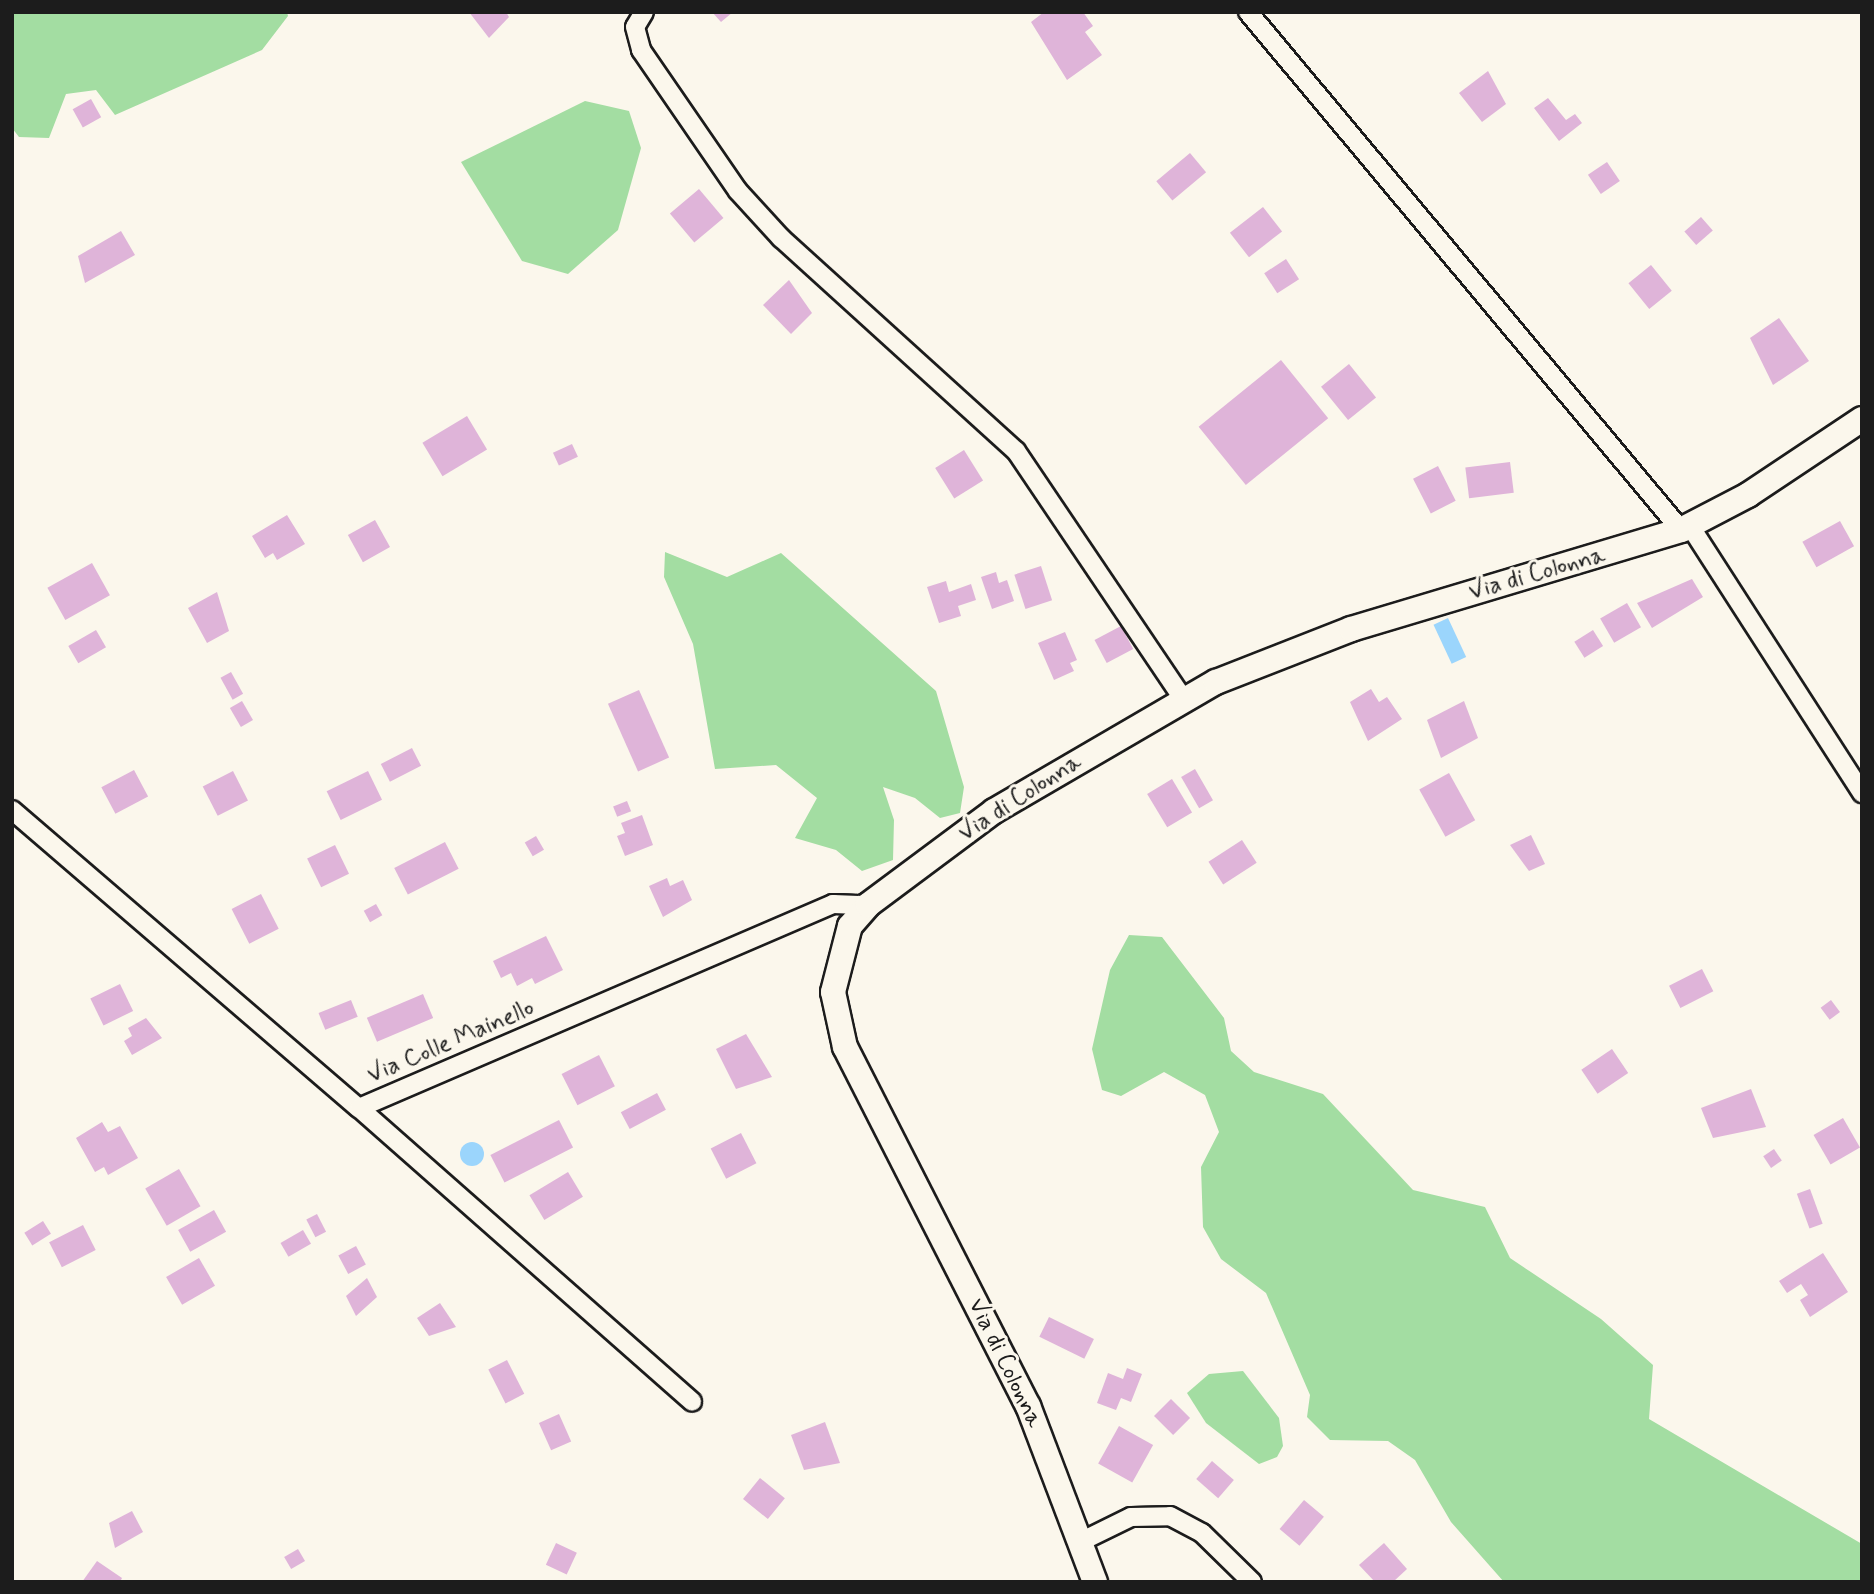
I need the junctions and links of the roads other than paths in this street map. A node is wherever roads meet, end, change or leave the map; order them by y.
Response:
1 (644, 12) edge
2 (1248, 12) edge
3 (1862, 419) edge
4 (1686, 528) junction
5 (1184, 699) junction
6 (1862, 793) edge
7 (12, 810) edge
8 (869, 905) junction
9 (359, 1108) junction
10 (692, 1402) dead end
11 (1080, 1542) junction
12 (1095, 1582) edge
13 (1252, 1582) edge

1 - 5 street
2 - 4 street
3 - 4 street, Via di Colonna
4 - 5 street, Via di Colonna
4 - 6 street
5 - 8 street, Via di Colonna
7 - 9 street, Via Colle Mainello
8 - 9 street, Via Colle Mainello
8 - 11 street, Via di Colonna
9 - 10 street
11 - 12 street, Via di Colonna
11 - 13 street

